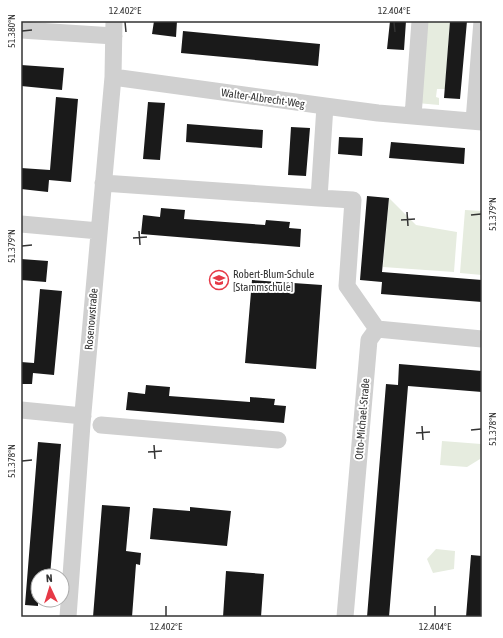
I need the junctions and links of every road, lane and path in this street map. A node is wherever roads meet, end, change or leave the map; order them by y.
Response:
1 (420, 21) edge
2 (482, 21) edge
3 (114, 29) edge
4 (21, 30) edge
5 (113, 77) junction
6 (325, 106) junction
7 (413, 116) junction
8 (478, 122) edge
9 (103, 183) junction
10 (319, 198) junction
11 (21, 224) edge
12 (99, 230) junction
13 (377, 329) junction
14 (482, 339) edge
15 (21, 410) edge
16 (83, 416) junction
17 (101, 425) dead end
18 (278, 440) dead end
19 (68, 617) edge
20 (345, 617) edge

1 - 7 street
2 - 8 street, Walter-Albrecht-Weg
3 - 4 street
3 - 5 street, Rosenowstraße
5 - 6 street, Walter-Albrecht-Weg
5 - 9 street, Rosenowstraße
6 - 7 street, Walter-Albrecht-Weg
6 - 10 street
7 - 8 street, Walter-Albrecht-Weg
9 - 10 street
9 - 12 street, Rosenowstraße
10 - 13 street
11 - 12 street
12 - 16 street, Rosenowstraße
13 - 14 street
13 - 20 street, Otto-Michael-Straße
15 - 16 street
16 - 19 street, Rosenowstraße
17 - 18 street

